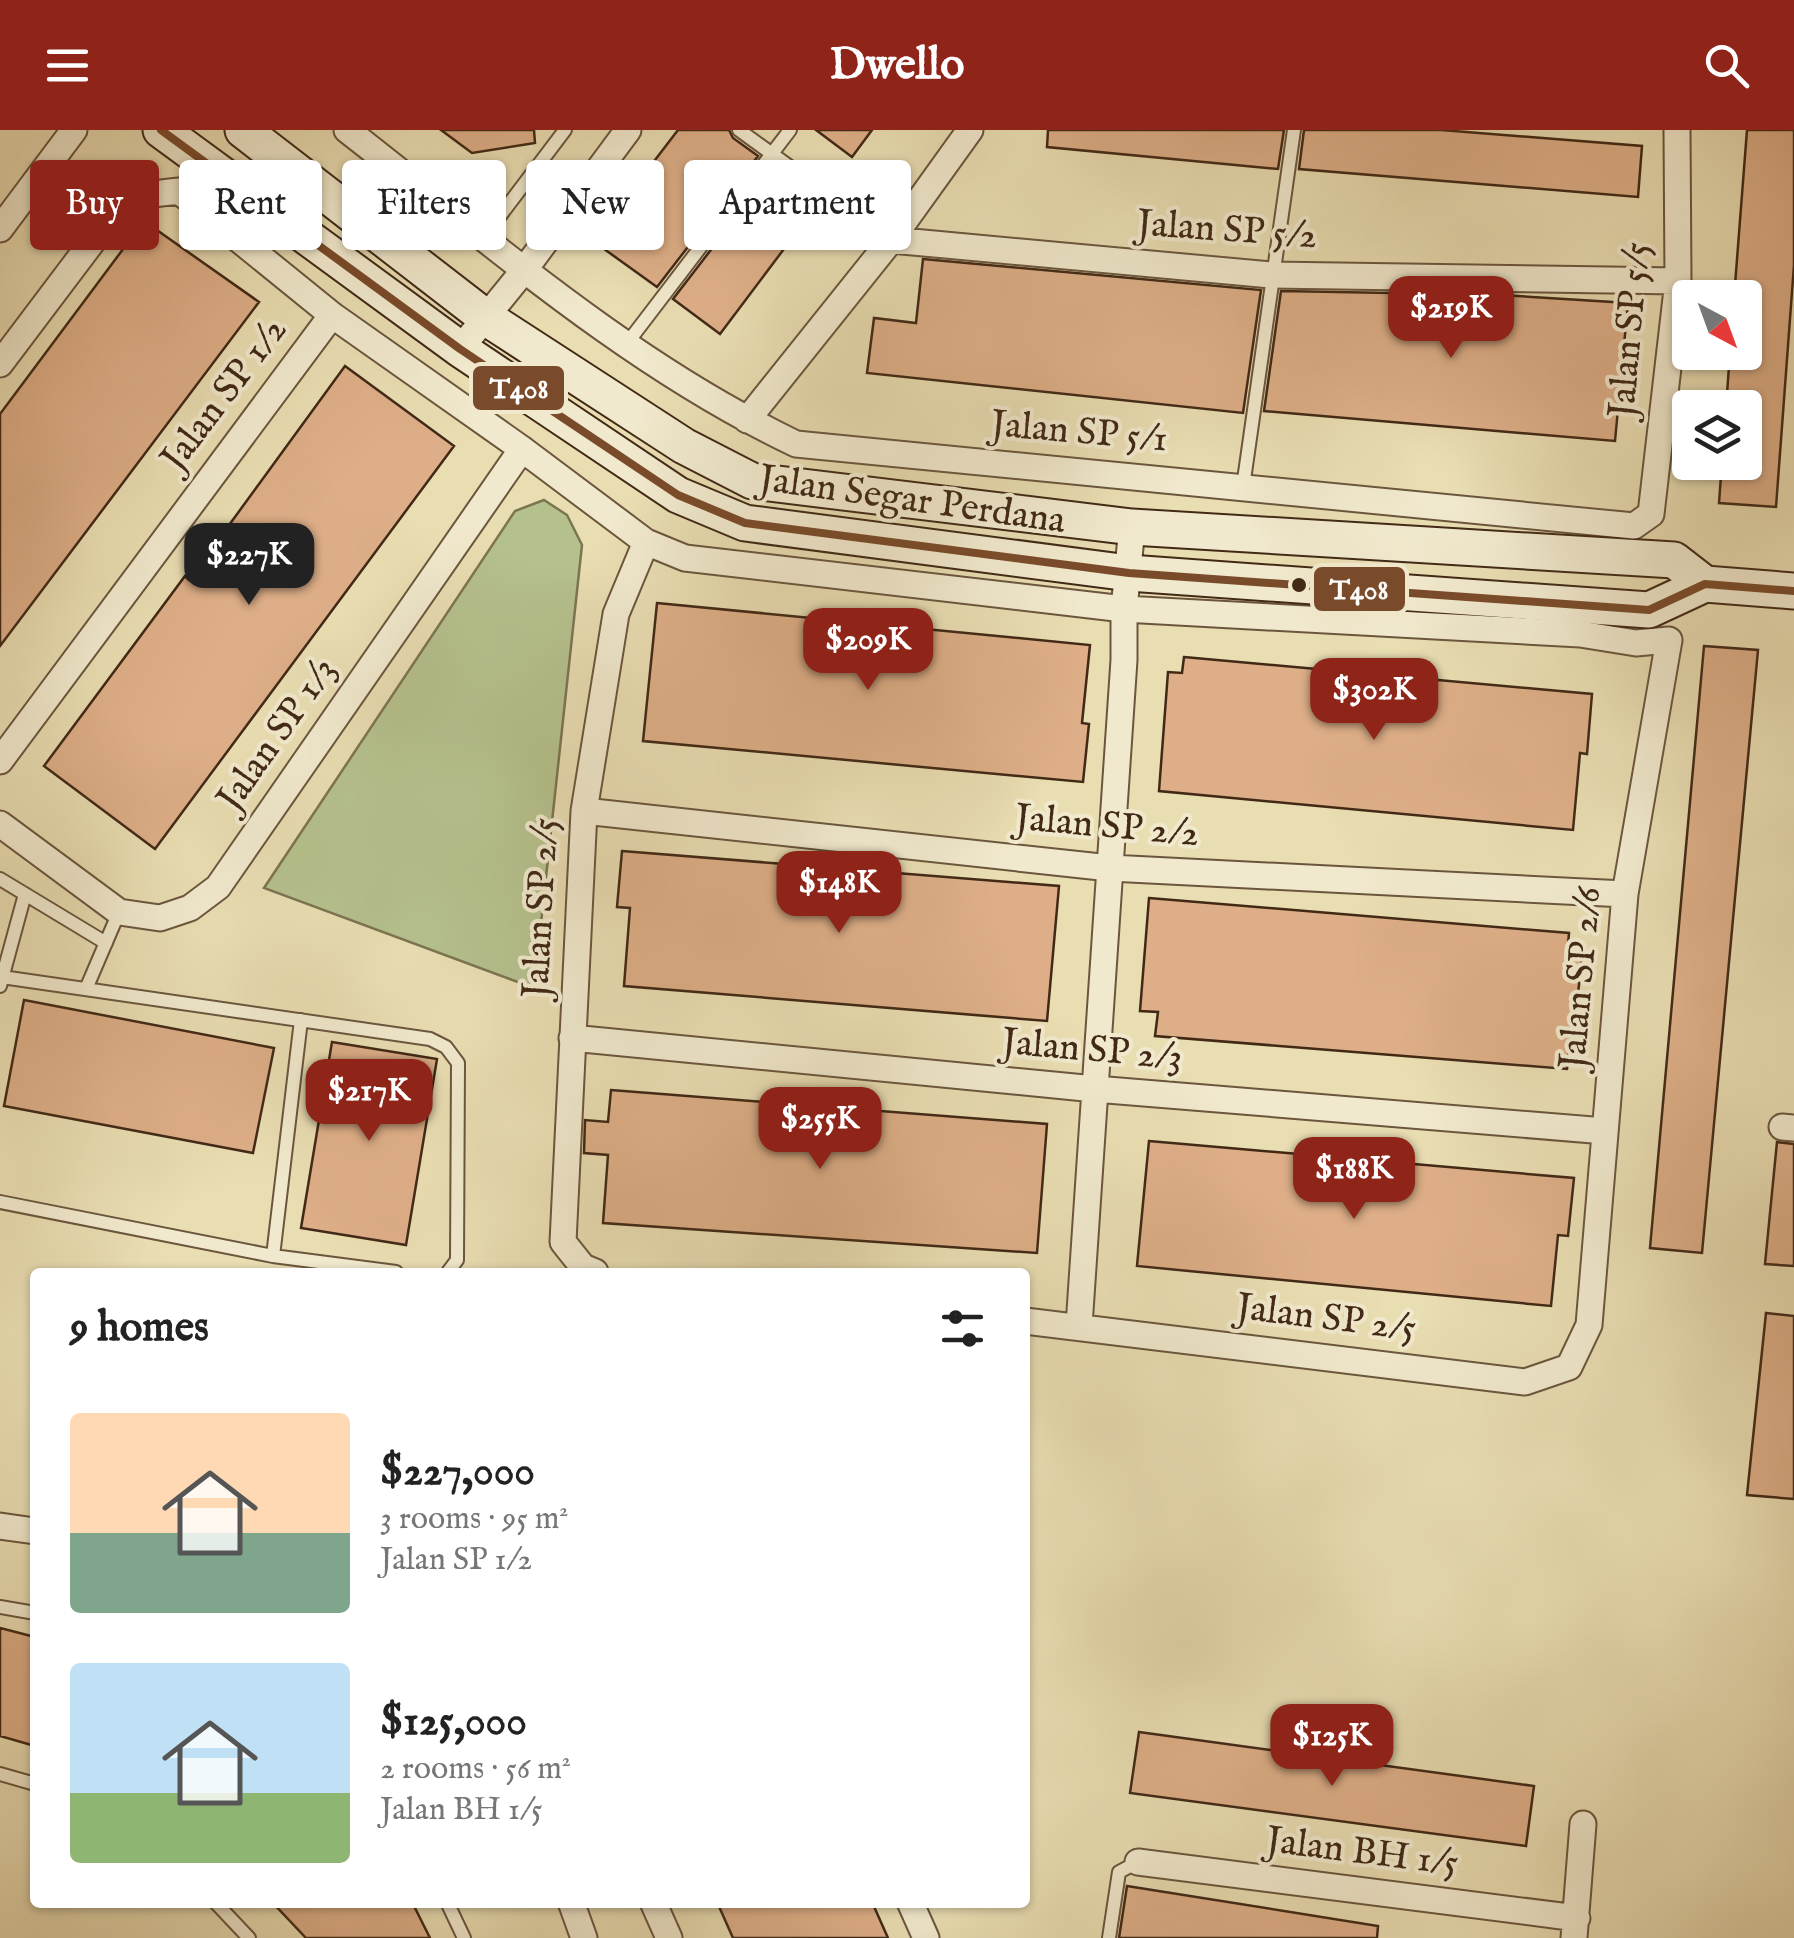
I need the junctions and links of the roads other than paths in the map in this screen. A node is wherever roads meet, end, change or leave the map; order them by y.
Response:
1 (74, 130) edge
2 (160, 130) edge
3 (243, 130) edge
4 (347, 130) edge
5 (564, 130) edge
6 (628, 130) edge
7 (740, 130) edge
8 (790, 130) edge
9 (970, 130) edge
10 (1294, 130) edge
11 (1677, 130) edge
12 (772, 154) junction
13 (385, 160) edge
14 (780, 160) edge
15 (506, 208) edge
16 (911, 212) edge
17 (0, 229) edge
18 (911, 242) edge
19 (501, 250) edge
20 (883, 250) edge
21 (525, 269) junction
22 (1270, 275) junction
23 (1678, 280) joint
24 (332, 315) junction
25 (485, 317) junction
26 (1672, 332) edge
27 (625, 346) junction
28 (460, 349) junction
29 (0, 364) edge
30 (747, 420) junction
31 (522, 448) junction
32 (1242, 487) junction
33 (1634, 526) joint
34 (1132, 527) junction
35 (646, 542) junction
36 (1130, 573) junction
37 (1705, 584) junction
38 (1794, 591) edge
39 (1124, 608) junction
40 (0, 760) edge
41 (584, 811) junction
42 (0, 824) edge
43 (1110, 868) junction
44 (0, 880) edge
45 (25, 894) junction
46 (1625, 894) junction
47 (119, 912) junction
48 (106, 943) junction
49 (1, 982) edge
50 (86, 989) junction
51 (301, 1020) junction
52 (572, 1038) junction
53 (1095, 1090) junction
54 (1606, 1131) junction
55 (0, 1202) edge
56 (273, 1256) junction
57 (365, 1268) edge
58 (451, 1268) edge
59 (583, 1268) edge
60 (1030, 1321) edge
61 (1589, 1324) joint
62 (1078, 1326) junction
63 (0, 1526) edge
64 (30, 1530) edge
65 (0, 1607) edge
66 (30, 1612) edge
67 (0, 1774) edge
68 (30, 1783) edge
69 (1583, 1824) dead end
70 (1138, 1862) joint
71 (221, 1908) edge
72 (450, 1908) edge
73 (573, 1908) edge
74 (656, 1908) edge
75 (913, 1908) edge
76 (1575, 1928) edge
77 (249, 1938) edge
78 (464, 1938) edge
79 (584, 1938) edge
80 (669, 1938) edge
81 (926, 1938) edge
82 (1109, 1938) edge

1 - 17 street
2 - 28 street, Jalan Segar Perdana
3 - 25 street, Jalan Segar Perdana
4 - 13 street, Jalan SP 5/1
5 - 15 lane
6 - 21 street
7 - 12 lane
8 - 12 lane
9 - 16 street
10 - 22 lane
11 - 23 street, Jalan SP 5/5
12 - 14 lane
12 - 27 lane
18 - 22 street, Jalan SP 5/2
19 - 21 street, Jalan SP 5/1
20 - 30 street
21 - 25 street
21 - 27 street, Jalan SP 5/1
22 - 23 street, Jalan SP 5/2
22 - 32 lane
24 - 29 street
24 - 31 street
24 - 40 street, Jalan SP 1/2
25 - 28 street
25 - 34 street, Jalan Segar Perdana
26 - 33 street, Jalan SP 5/5
27 - 30 street, Jalan SP 5/1
28 - 36 street, Jalan Segar Perdana
30 - 32 street, Jalan SP 5/1
31 - 35 street
31 - 47 street, Jalan SP 1/3
32 - 33 street, Jalan SP 5/1
34 - 36 street
34 - 37 street, Jalan Segar Perdana
35 - 39 street
35 - 41 street, Jalan SP 2/5
36 - 37 street, Jalan Segar Perdana
36 - 39 street
37 - 38 street, Jalan Segar Perdana
39 - 43 street
39 - 46 street, Jalan SP 2/6
41 - 43 street, Jalan SP 2/2
41 - 52 street, Jalan SP 2/5
42 - 47 street
43 - 46 street, Jalan SP 2/2
43 - 53 street
44 - 45 lane
45 - 48 lane
45 - 49 lane
46 - 54 street, Jalan SP 2/6
47 - 48 lane
48 - 50 lane
49 - 50 lane
50 - 51 lane
51 - 56 lane
51 - 58 lane
52 - 53 street, Jalan SP 2/3
52 - 59 street, Jalan SP 2/5
53 - 54 street, Jalan SP 2/3
53 - 62 street
54 - 61 street, Jalan SP 2/6
55 - 56 lane
56 - 57 lane
60 - 62 street, Jalan SP 2/5
61 - 62 street, Jalan SP 2/5
63 - 64 street
65 - 66 lane
67 - 68 lane
69 - 76 street
70 - 76 street, Jalan BH 1/5
70 - 82 lane
71 - 77 lane
72 - 78 lane
73 - 79 street
74 - 80 street
75 - 81 street

